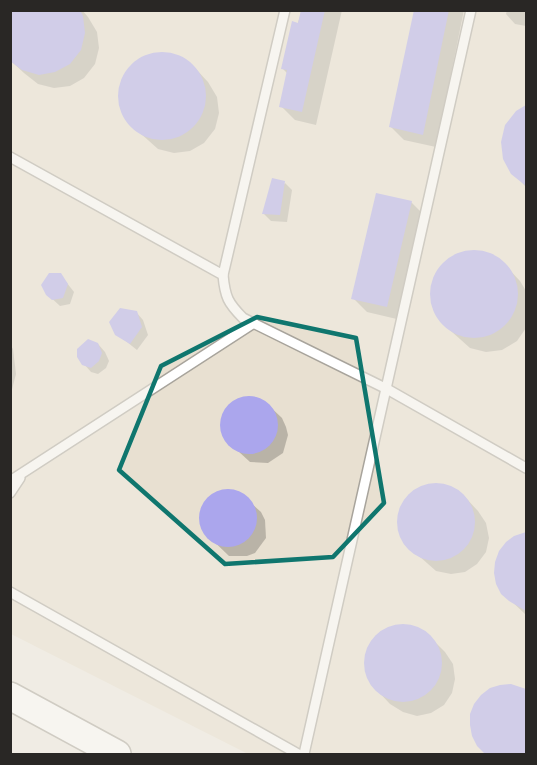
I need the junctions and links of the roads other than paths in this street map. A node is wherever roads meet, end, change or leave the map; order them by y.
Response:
1 (285, 10) edge
2 (471, 10) edge
3 (10, 157) edge
4 (223, 276) junction
5 (254, 323) junction
6 (387, 389) junction
7 (526, 468) edge
8 (22, 473) junction
9 (10, 481) edge
10 (10, 493) edge
11 (10, 592) edge
12 (10, 696) edge
13 (117, 754) edge
14 (298, 754) edge
15 (303, 754) edge

1 - 4 lane
2 - 6 lane
3 - 4 lane
4 - 5 lane
5 - 6 lane
5 - 8 lane
6 - 7 lane
6 - 15 lane
8 - 9 lane
8 - 10 lane
11 - 14 lane
12 - 13 main road

